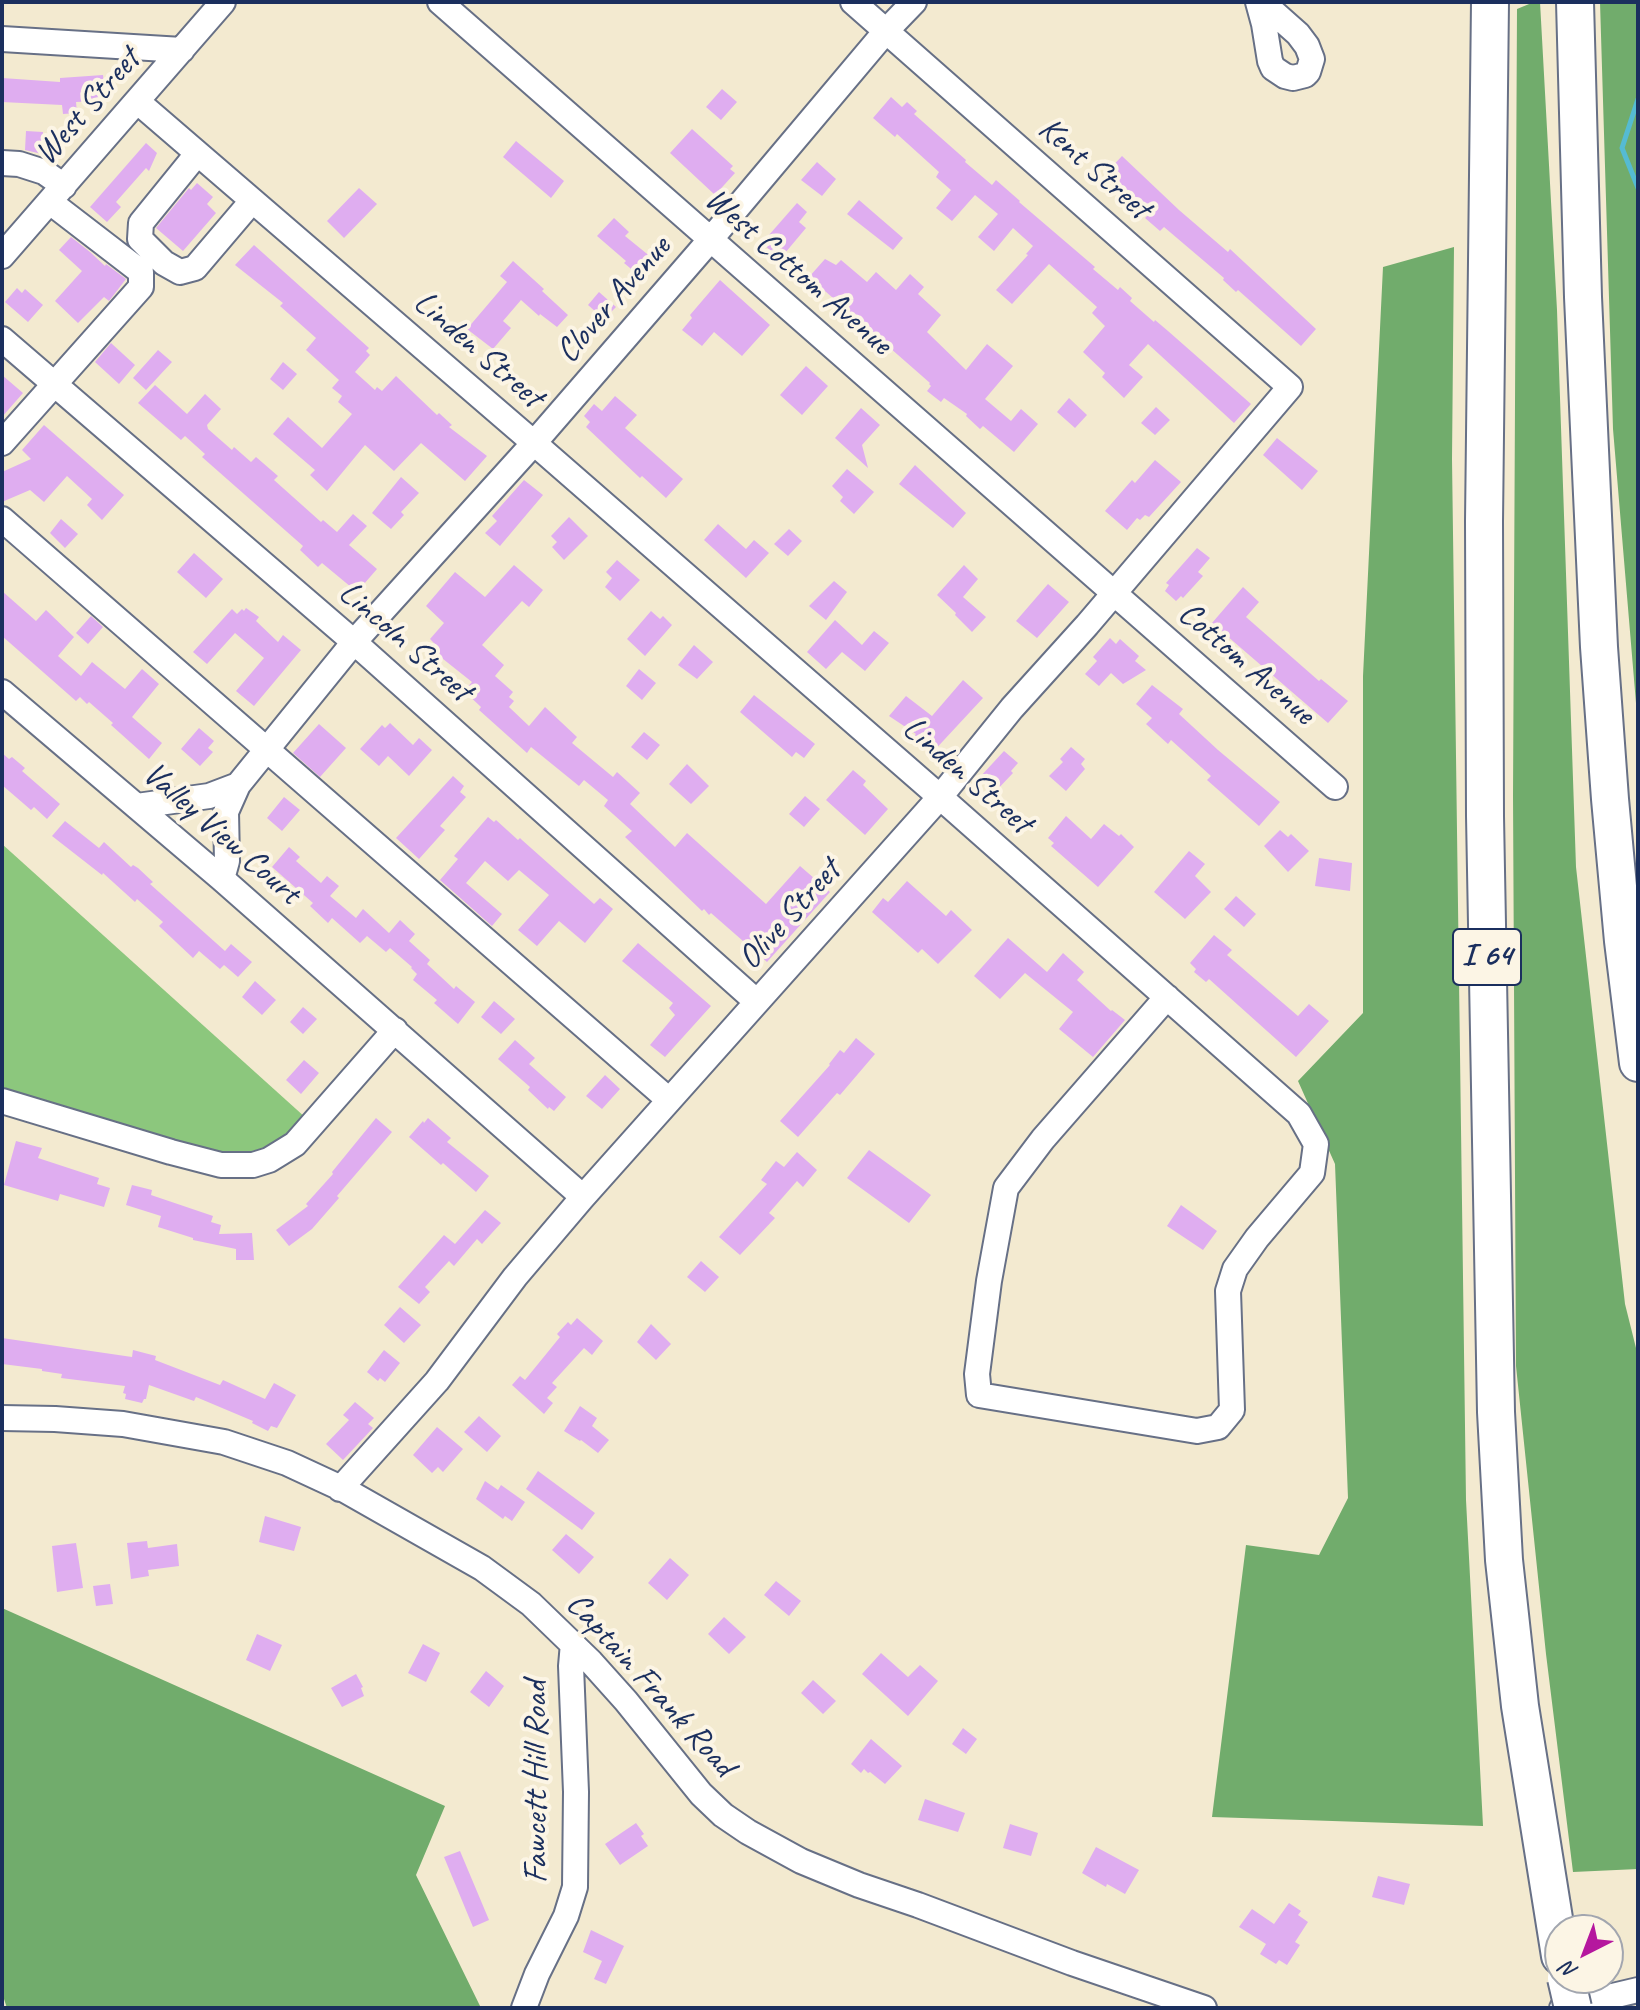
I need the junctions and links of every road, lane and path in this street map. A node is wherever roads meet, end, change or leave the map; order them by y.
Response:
1 (223, 2) edge
2 (440, 2) edge
3 (853, 2) edge
4 (914, 2) edge
5 (1490, 2) edge
6 (1575, 2) edge
7 (886, 31) junction
8 (2, 39) edge
9 (182, 50) junction
10 (138, 102) junction
11 (197, 154) junction
12 (2, 163) edge
13 (57, 194) junction
14 (252, 201) junction
15 (710, 240) junction
16 (2, 256) edge
17 (2, 339) edge
18 (54, 385) junction
19 (1290, 387) joint
20 (2, 443) edge
21 (534, 443) junction
22 (2, 519) edge
23 (1112, 593) junction
24 (354, 642) junction
25 (2, 692) edge
26 (267, 751) junction
27 (238, 785) junction
28 (1335, 787) dead end
29 (940, 797) junction
30 (137, 806) junction
31 (222, 879) junction
32 (1167, 997) junction
33 (757, 1002) junction
34 (395, 1030) junction
35 (1638, 1063) edge
36 (669, 1100) junction
37 (2, 1101) edge
38 (583, 1197) junction
39 (2, 1418) edge
40 (340, 1489) junction
41 (573, 1643) junction
42 (1553, 1914) edge
43 (1638, 1990) edge
44 (524, 2008) edge
45 (1204, 2008) edge
46 (1562, 2008) edge

1 - 9 street, West Street
2 - 15 street, West Cottom Avenue
3 - 7 street, Kent Street
4 - 7 street, Clover Avenue
5 - 42 highway, I 64
6 - 35 highway
7 - 15 street, Clover Avenue
7 - 19 street, Kent Street
8 - 9 street
9 - 10 street, West Street
10 - 11 street, Linden Street
10 - 13 street, West Street
11 - 14 street, Linden Street
11 - 14 street
12 - 13 street
13 - 16 street, West Street
13 - 18 street
14 - 21 street, Linden Street
15 - 21 street, Clover Avenue
15 - 23 street, West Cottom Avenue
17 - 18 street, Lincoln Street
18 - 20 street
18 - 24 street, Lincoln Street
19 - 23 street, Olive Street
21 - 24 street, Clover Avenue
21 - 29 street, Linden Street
22 - 26 street
23 - 28 street, Cottom Avenue
23 - 29 street, Olive Street
24 - 26 street, Clover Avenue
24 - 33 street, Lincoln Street
25 - 30 street, Valley View Court
26 - 27 street, Clover Avenue
26 - 36 street
27 - 30 street
27 - 31 street
29 - 32 street, Linden Street
29 - 33 street, Olive Street
30 - 31 street, Valley View Court
31 - 34 street, Valley View Court
32 - 32 street, Linden Street
33 - 36 street, Olive Street
34 - 37 street
34 - 38 street, Valley View Court
36 - 38 street, Olive Street
38 - 40 street, Olive Street
39 - 40 street, Captain Frank Road
40 - 41 street, Captain Frank Road
41 - 44 street, Fawcett Hill Road
41 - 45 street, Captain Frank Road
43 - 46 street

